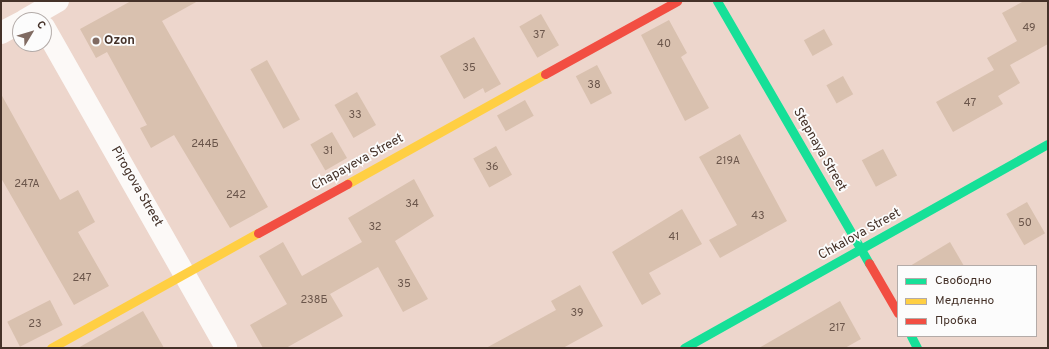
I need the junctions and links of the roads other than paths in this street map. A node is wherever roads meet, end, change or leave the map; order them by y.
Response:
1 (58, 1) edge
2 (678, 1) edge
3 (717, 1) edge
4 (40, 12) edge
5 (12, 27) edge
6 (1, 33) edge
7 (52, 51) edge
8 (1048, 144) edge
9 (862, 250) junction
10 (185, 274) junction
11 (897, 312) edge
12 (912, 337) edge
13 (51, 348) edge
14 (226, 348) edge
15 (684, 348) edge
16 (917, 348) edge

1 - 4 street
2 - 10 street, Chapayeva Street
3 - 9 street, Stepnaya Street
5 - 6 street
7 - 10 street, Pirogova Street
8 - 9 street, Chkalova Street
9 - 11 street, Stepnaya Street
9 - 15 street, Chkalova Street
10 - 13 street, Chapayeva Street
10 - 14 street, Pirogova Street
12 - 16 street

